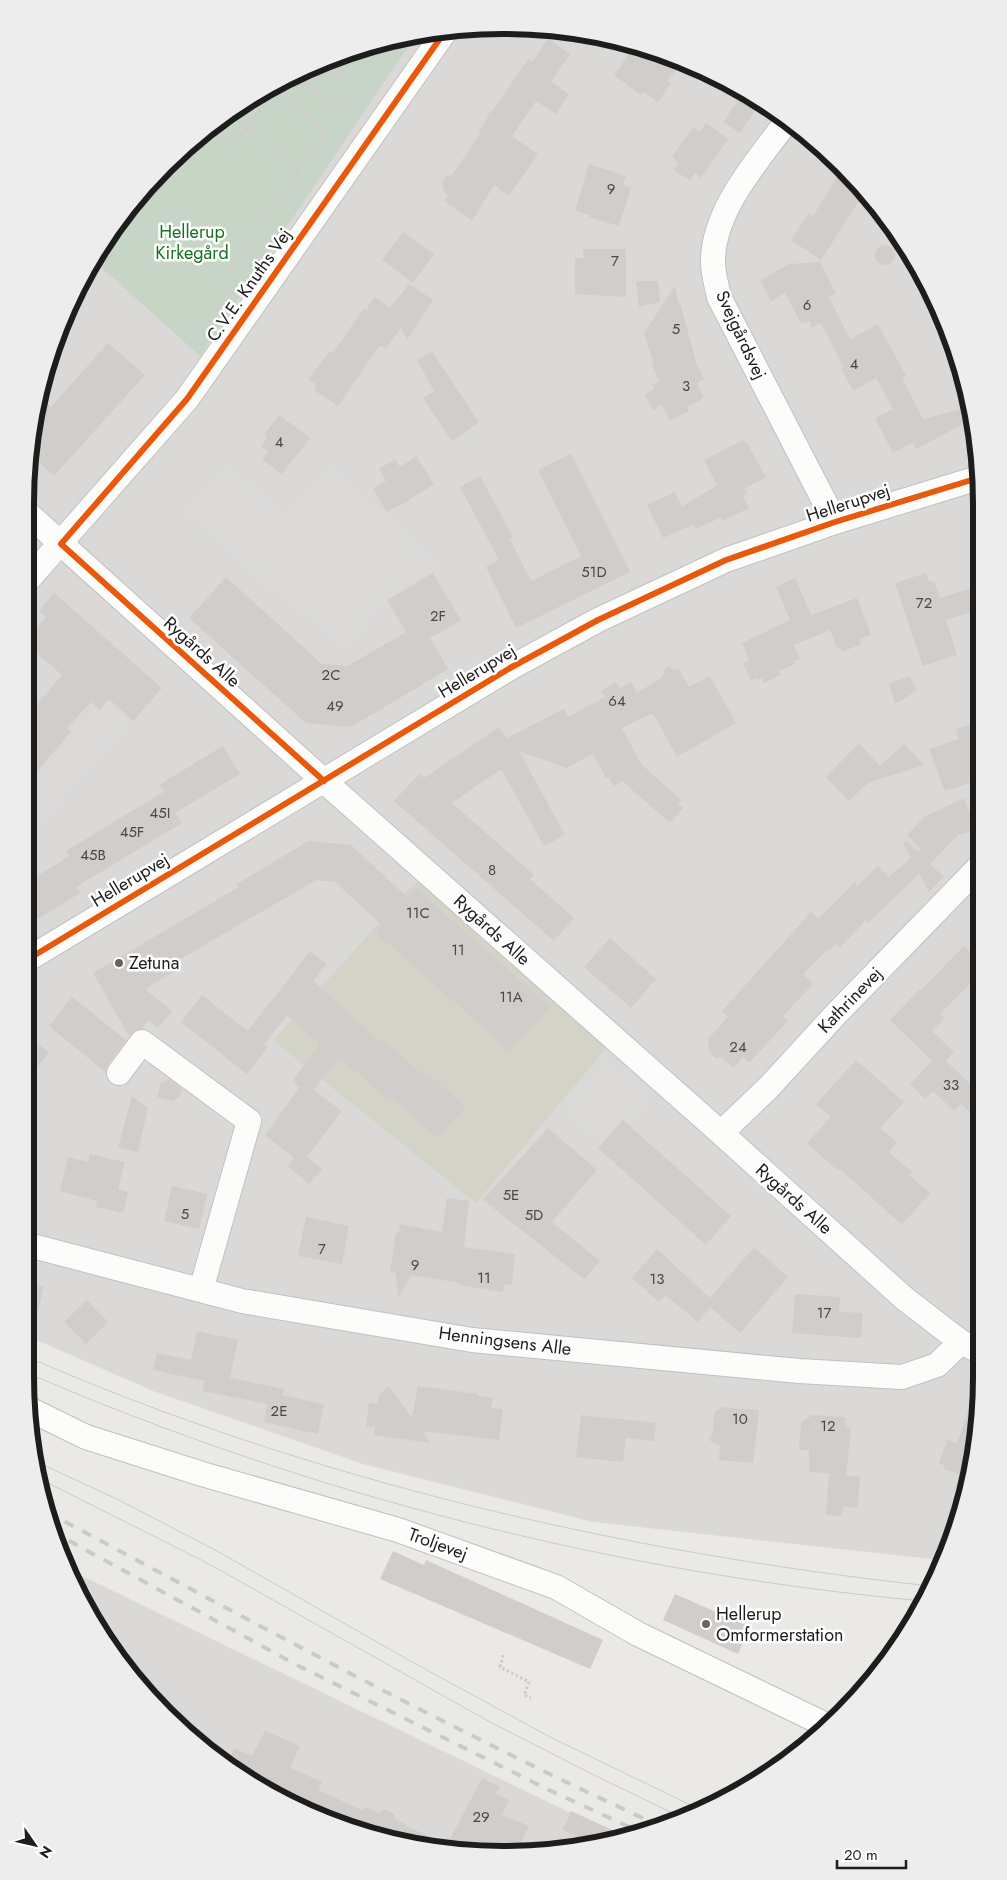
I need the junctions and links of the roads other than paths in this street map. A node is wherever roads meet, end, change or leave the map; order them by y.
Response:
1 (440, 38) edge
2 (783, 127) edge
3 (972, 480) edge
4 (34, 520) edge
5 (835, 522) junction
6 (60, 544) junction
7 (34, 573) edge
8 (324, 781) junction
9 (973, 873) edge
10 (34, 956) edge
11 (119, 1073) dead end
12 (721, 1133) junction
13 (34, 1246) edge
14 (201, 1290) junction
15 (971, 1347) edge
16 (36, 1413) edge
17 (821, 1723) edge

1 - 6 street, C.V.E. Knuths Vej
2 - 5 street, Svejgårdsvej
3 - 5 street, Hellerupvej
4 - 6 street, Rygårds Alle
5 - 8 street, Hellerupvej
6 - 7 street, C.V.E. Knuths Vej
6 - 8 street, Rygårds Alle
8 - 10 street, Hellerupvej
8 - 12 street, Rygårds Alle
9 - 12 street, Kathrinevej
11 - 14 street
12 - 15 street, Rygårds Alle
13 - 14 street, Henningsens Alle
14 - 15 street, Henningsens Alle
16 - 17 street, Troljevej

